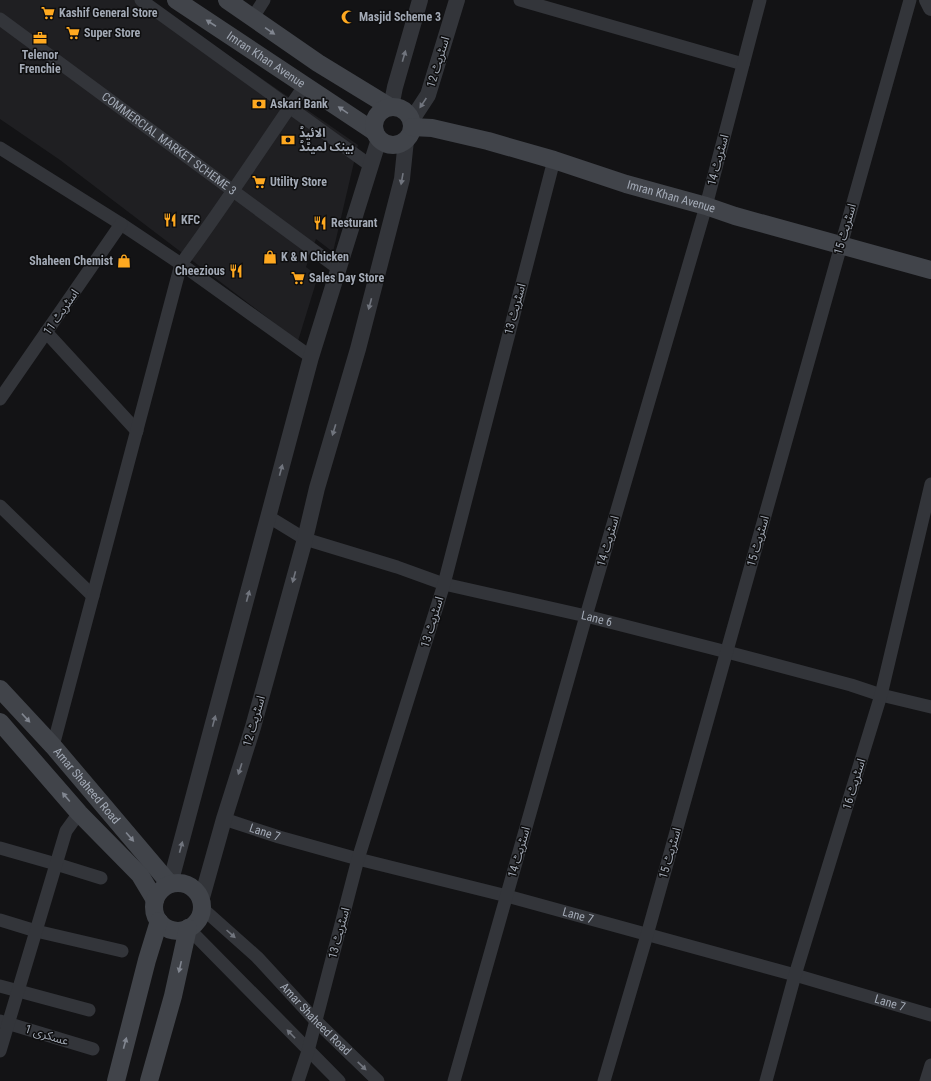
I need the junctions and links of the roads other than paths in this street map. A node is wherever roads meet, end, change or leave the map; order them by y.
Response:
1 (141, 0) edge
2 (176, 0) edge
3 (227, 0) edge
4 (264, 0) edge
5 (420, 0) edge
6 (457, 0) edge
7 (520, 0) edge
8 (760, 0) edge
9 (910, 0) edge
10 (927, 0) edge
11 (931, 8) edge
12 (252, 18) junction
13 (0, 19) edge
14 (743, 64) junction
15 (305, 85) junction
16 (390, 107) junction
17 (289, 108) junction
18 (410, 129) junction
19 (377, 135) junction
20 (0, 148) edge
21 (554, 160) junction
22 (371, 166) junction
23 (232, 191) junction
24 (706, 206) junction
25 (122, 224) junction
26 (841, 245) junction
27 (181, 264) junction
28 (339, 268) junction
29 (931, 270) edge
30 (46, 332) junction
31 (312, 357) junction
32 (0, 399) edge
33 (137, 431) junction
34 (931, 484) edge
35 (0, 506) edge
36 (269, 517) junction
37 (305, 539) junction
38 (444, 584) junction
39 (93, 596) junction
40 (586, 616) junction
41 (727, 652) junction
42 (0, 689) edge
43 (881, 695) junction
44 (931, 708) edge
45 (0, 722) edge
46 (53, 746) junction
47 (79, 813) junction
48 (224, 819) junction
49 (0, 848) edge
50 (358, 859) junction
51 (56, 864) junction
52 (101, 878) dead end
53 (170, 884) junction
54 (507, 896) junction
55 (155, 900) junction
56 (202, 905) junction
57 (0, 920) edge
58 (159, 921) junction
59 (188, 928) junction
60 (36, 931) junction
61 (647, 935) junction
62 (122, 951) dead end
63 (795, 975) junction
64 (0, 986) edge
65 (18, 990) junction
66 (89, 1010) dead end
67 (931, 1015) edge
68 (315, 1020) junction
69 (4, 1022) edge
70 (93, 1049) dead end
71 (308, 1050) junction
72 (0, 1051) edge
73 (931, 1065) edge
74 (116, 1081) edge
75 (149, 1081) edge
76 (298, 1081) edge
77 (338, 1081) edge
78 (378, 1081) edge
79 (454, 1081) edge
80 (604, 1081) edge
81 (766, 1081) edge
82 (926, 1081) edge

1 - 17 street
15 -> 2 main road, Imran Khan Avenue
3 - 12 main road, Imran Khan Avenue
4 - 12 street
16 -> 5 street
6 -> 18 street, اسٹریٹ 12
7 - 14 street
8 - 14 street, اسٹریٹ 14
9 - 26 street, اسٹریٹ 15
10 - 11 street
12 -> 16 main road, Imran Khan Avenue
13 - 23 street, COMMERCIAL MARKET SCHEME 3
14 - 24 street, اسٹریٹ 14
15 - 17 street
19 -> 15 main road, Imran Khan Avenue
16 - 18 main road
16 - 19 main road
17 - 22 street
17 - 23 street
18 - 19 main road
18 - 21 main road, Imran Khan Avenue
18 -> 37 street, اسٹریٹ 12
19 - 22 street
20 - 25 street
21 - 24 main road, Imran Khan Avenue
21 - 38 street, اسٹریٹ 13
22 - 28 street
23 - 27 street
23 - 28 street, COMMERCIAL MARKET SCHEME 3
24 - 26 main road, Imran Khan Avenue
24 - 40 street, اسٹریٹ 14
25 - 27 street
25 - 30 street, اسٹریٹ 11
26 - 29 main road, Imran Khan Avenue
26 - 41 street, اسٹریٹ 15
27 - 31 street
27 - 33 street
28 - 31 street
30 - 32 street, اسٹریٹ 11
30 - 33 street
36 -> 31 street
33 - 39 street
34 - 43 street, اسٹریٹ 16
35 - 39 street
36 - 37 street, Lane 6
53 -> 36 street
37 - 38 street, Lane 6
37 -> 48 street, اسٹریٹ 12
38 - 40 street, Lane 6
38 - 50 street, اسٹریٹ 13
39 - 46 street
40 - 41 street, Lane 6
40 - 54 street, اسٹریٹ 14
41 - 43 street, Lane 6
41 - 61 street, اسٹریٹ 15
42 -> 46 main road, Amar Shaheed Road
43 - 44 street, Lane 6
43 - 63 street, اسٹریٹ 16
47 -> 45 main road, Amar Shaheed Road
46 -> 53 main road, Amar Shaheed Road
47 - 51 street
47 - 55 main road, Amar Shaheed Road
48 - 50 street, Lane 7
48 - 56 street, اسٹریٹ 12
49 - 51 street
50 - 54 street, Lane 7
50 - 68 street, اسٹریٹ 13
51 - 52 street
51 - 60 street
53 - 55 main road
53 - 56 main road
54 - 61 street, Lane 7
54 - 79 street, اسٹریٹ 14
55 - 58 main road
56 - 59 main road
56 -> 68 street, Amar Shaheed Road
57 - 60 street
58 - 59 main road
74 -> 58 main road
71 -> 59 street
59 -> 75 main road
60 - 62 street
60 - 65 street
61 - 63 street, Lane 7
61 - 80 street, اسٹریٹ 15
63 - 67 street, Lane 7
63 - 81 street, اسٹریٹ 16
64 - 65 street
65 - 66 street
65 - 69 street
68 - 71 street, اسٹریٹ 13
68 -> 78 street, Amar Shaheed Road
69 - 70 street, عسکری 1
69 - 72 street
71 - 76 street, اسٹریٹ 13
71 - 77 street
73 - 82 street

